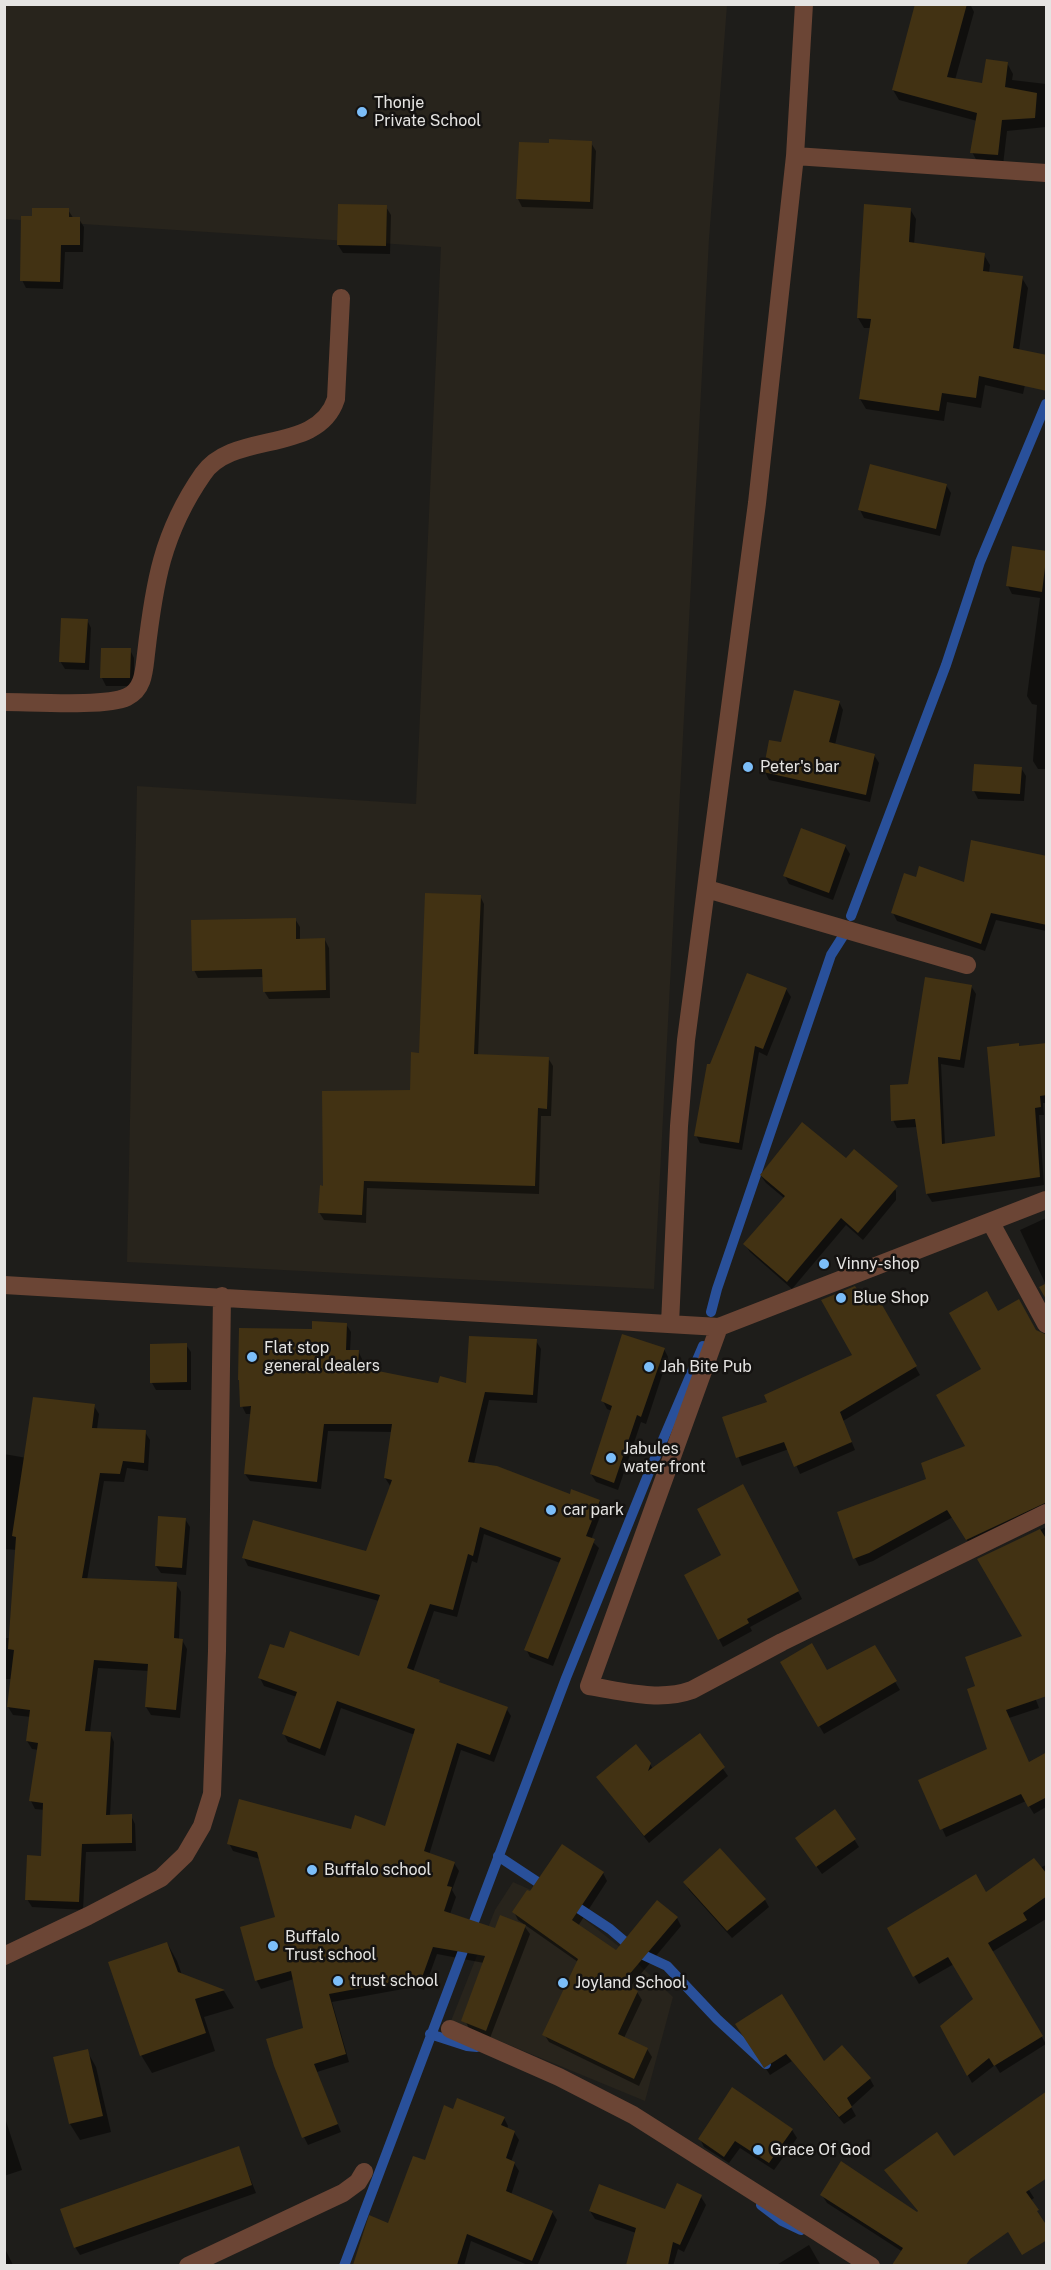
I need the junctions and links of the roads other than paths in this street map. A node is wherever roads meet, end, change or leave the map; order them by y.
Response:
1 (804, 4) edge
2 (795, 156) junction
3 (1047, 173) edge
4 (341, 298) dead end
5 (4, 702) edge
6 (707, 889) junction
7 (967, 965) dead end
8 (1047, 1200) edge
9 (991, 1223) junction
10 (4, 1285) edge
11 (222, 1296) junction
12 (670, 1324) junction
13 (1047, 1324) edge
14 (719, 1327) junction
15 (1047, 1513) edge
16 (4, 1956) edge
17 (450, 2029) dead end
18 (364, 2172) dead end
19 (188, 2265) edge
20 (871, 2265) edge

1 - 2 street
2 - 3 street
2 - 6 street
4 - 5 street
6 - 7 street
6 - 12 street
8 - 9 street
9 - 13 street
9 - 14 street
10 - 11 street
11 - 12 street
11 - 16 street
12 - 14 street
14 - 15 street
17 - 20 street
18 - 19 street

